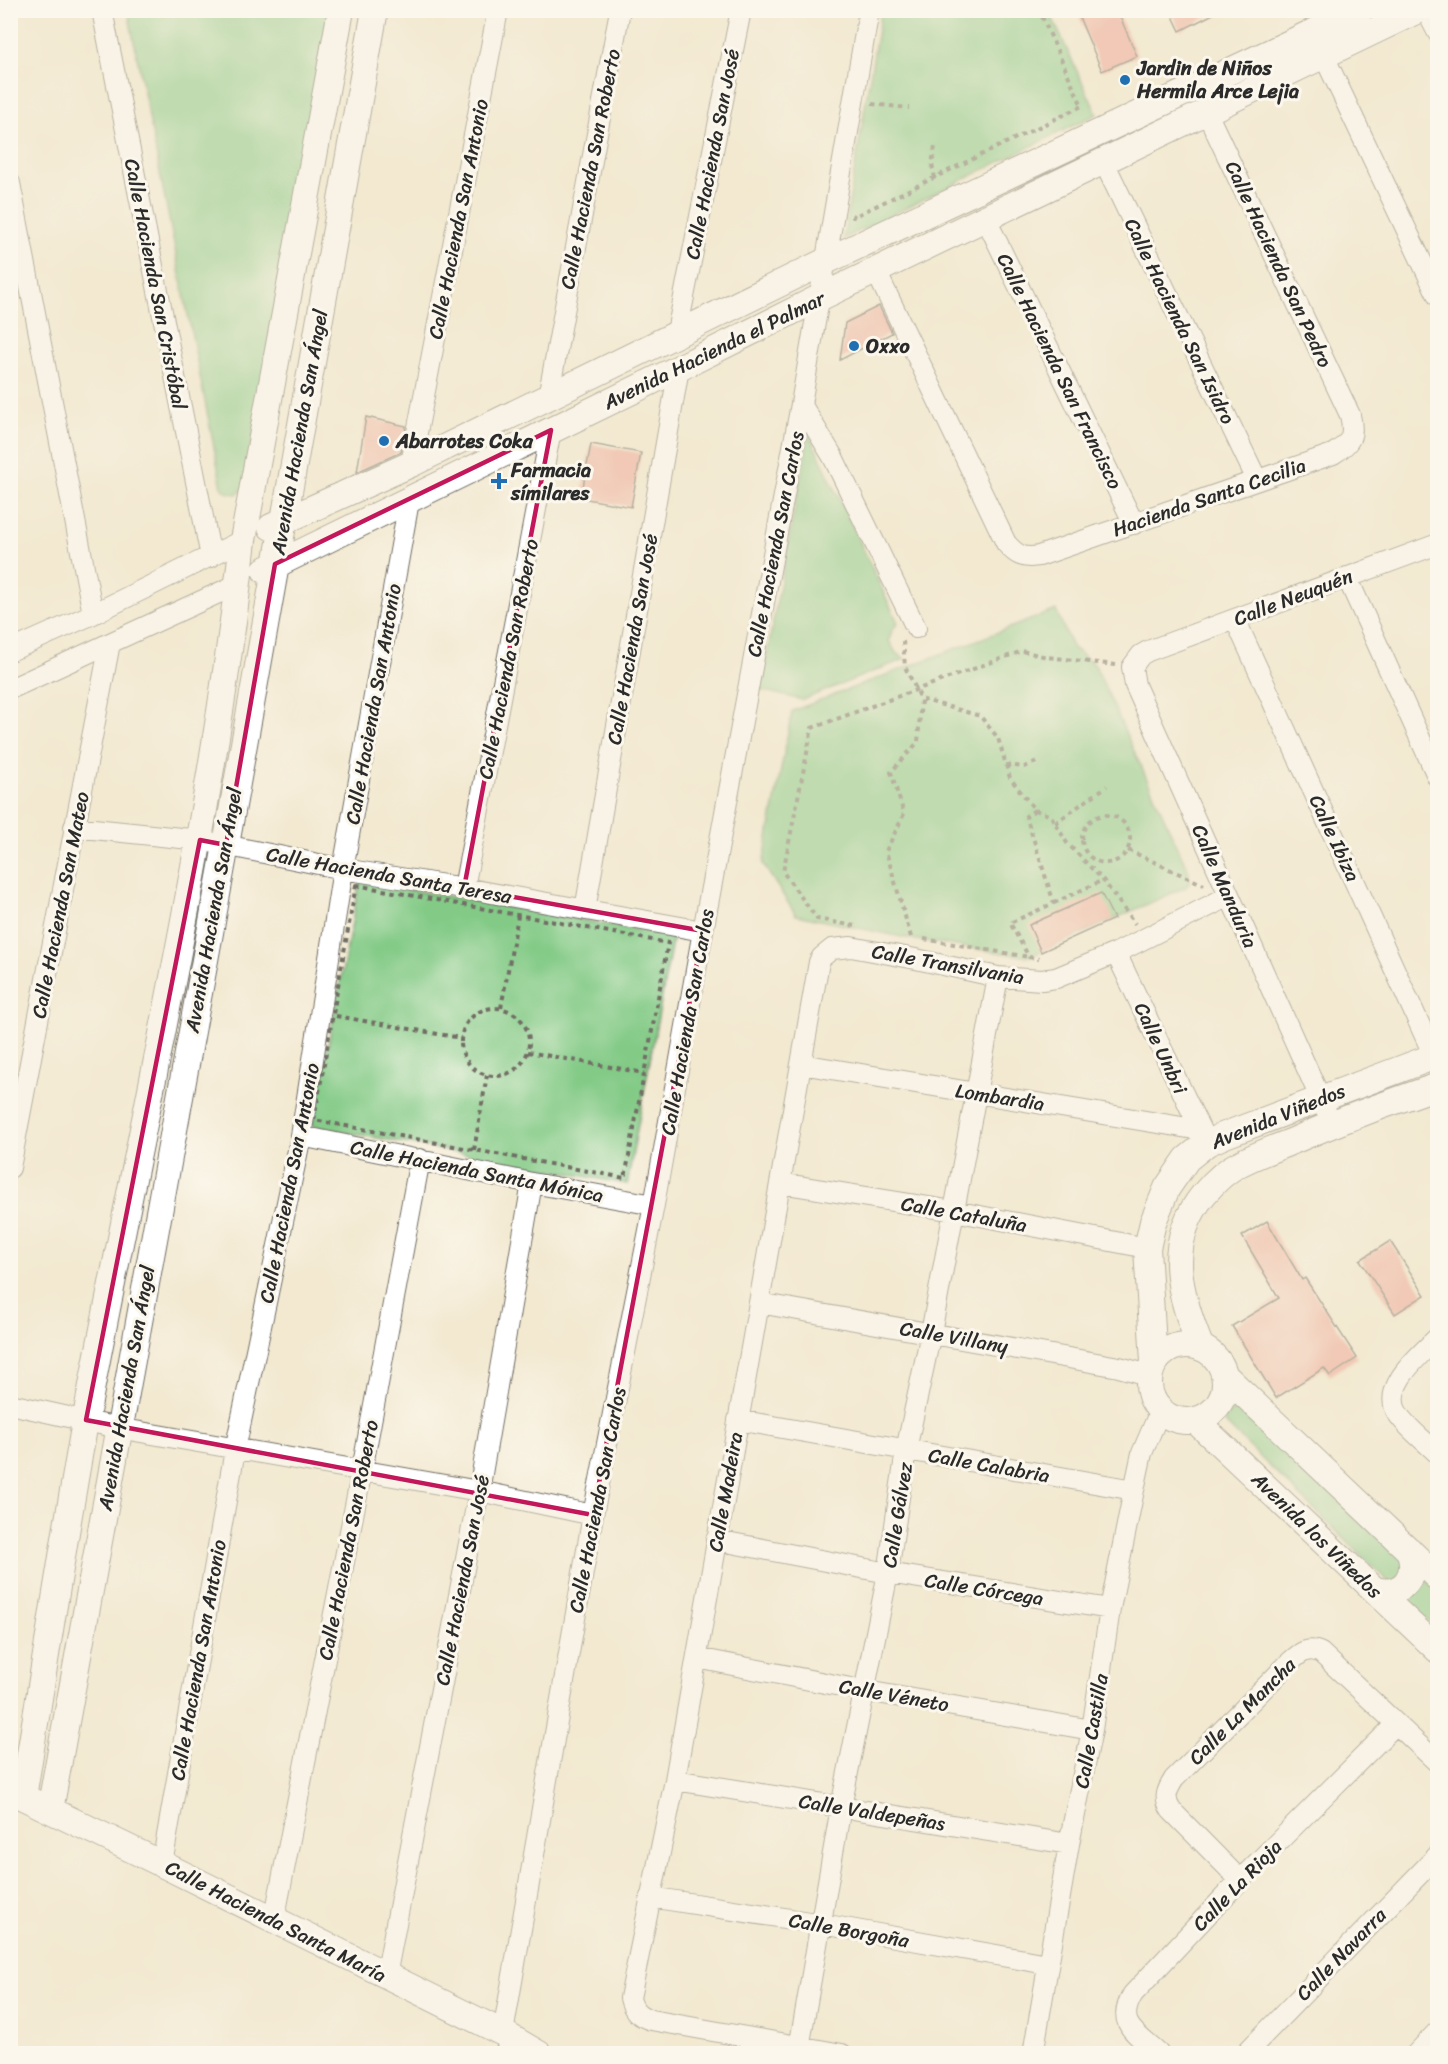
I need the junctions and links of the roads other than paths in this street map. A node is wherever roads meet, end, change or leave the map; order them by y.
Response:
1 (102, 10) edge
2 (341, 10) edge
3 (375, 10) edge
4 (498, 10) edge
5 (620, 10) edge
6 (741, 10) edge
7 (869, 10) edge
8 (1360, 10) edge
9 (1418, 10) edge
10 (1426, 10) edge
11 (1437, 33) edge
12 (1323, 54) junction
13 (1207, 112) junction
14 (1104, 162) junction
15 (10, 183) edge
16 (986, 219) junction
17 (826, 261) junction
18 (876, 270) junction
19 (1437, 296) edge
20 (819, 298) junction
21 (677, 332) junction
22 (679, 368) junction
23 (548, 398) junction
24 (801, 404) junction
25 (1350, 415) joint
26 (551, 430) junction
27 (411, 464) junction
28 (1257, 480) junction
29 (409, 501) junction
30 (283, 521) junction
31 (1134, 524) junction
32 (243, 540) junction
33 (1437, 544) edge
34 (210, 557) junction
35 (275, 564) junction
36 (1347, 577) junction
37 (238, 584) junction
38 (93, 614) junction
39 (1235, 619) junction
40 (916, 628) road end
41 (110, 643) junction
42 (10, 651) edge
43 (1132, 667) joint
44 (10, 689) edge
45 (1437, 778) edge
46 (74, 826) junction
47 (200, 840) junction
48 (226, 845) junction
49 (343, 869) junction
50 (464, 888) junction
51 (1229, 896) junction
52 (585, 910) junction
53 (703, 931) junction
54 (1116, 953) junction
55 (819, 962) joint
56 (998, 977) junction
57 (1436, 1055) edge
58 (801, 1064) junction
59 (1437, 1086) edge
60 (975, 1093) junction
61 (1320, 1098) junction
62 (1331, 1124) junction
63 (301, 1136) junction
64 (1204, 1136) junction
65 (420, 1159) junction
66 (10, 1168) edge
67 (532, 1183) junction
68 (780, 1183) junction
69 (654, 1205) junction
70 (954, 1211) junction
71 (1147, 1248) junction
72 (759, 1303) junction
73 (931, 1333) junction
74 (1437, 1337) edge
75 (1201, 1348) junction
76 (1152, 1369) junction
77 (1224, 1375) junction
78 (10, 1404) edge
79 (1160, 1411) junction
80 (86, 1420) junction
81 (738, 1420) junction
82 (1196, 1420) junction
83 (118, 1428) junction
84 (234, 1450) junction
85 (906, 1450) junction
86 (1437, 1454) edge
87 (362, 1470) junction
88 (1134, 1490) junction
89 (479, 1491) junction
90 (593, 1515) junction
91 (716, 1540) junction
92 (1409, 1550) junction
93 (888, 1573) junction
94 (1437, 1578) edge
95 (1376, 1590) junction
96 (1110, 1609) junction
97 (1437, 1650) edge
98 (697, 1658) junction
99 (866, 1691) junction
100 (1396, 1724) junction
101 (1092, 1730) junction
102 (1437, 1763) edge
103 (675, 1780) junction
104 (17, 1794) edge
105 (841, 1807) junction
106 (50, 1810) junction
107 (1069, 1844) junction
108 (1437, 1855) edge
109 (162, 1864) junction
110 (1240, 1880) junction
111 (650, 1897) junction
112 (274, 1921) junction
113 (822, 1924) junction
114 (1047, 1964) junction
115 (386, 1976) junction
116 (1437, 2031) edge
117 (502, 2043) edge
118 (799, 2050) edge
119 (539, 2054) edge
120 (842, 2054) edge
121 (1033, 2054) edge
122 (1159, 2054) edge
123 (1245, 2054) edge
124 (1416, 2054) edge

1 - 34 street, Calle Hacienda San Cristóbal
2 - 32 street, Avenida Hacienda San Ángel
3 - 30 street, Avenida Hacienda San Ángel
4 - 27 street, Calle Hacienda San Antonio
5 - 23 street, Calle Hacienda San Roberto
6 - 21 street, Calle Hacienda San José
7 - 17 street, Calle Hacienda San Carlos
8 - 17 street, Avenida Hacienda el Palmar
9 - 12 street, Avenida Hacienda el Palmar
10 - 11 street
12 - 13 street, Avenida Hacienda el Palmar
12 - 19 street
13 - 14 street, Avenida Hacienda el Palmar
13 - 25 street, Calle Hacienda San Pedro
14 - 16 street, Avenida Hacienda el Palmar
14 - 28 street, Calle Hacienda San Isidro
15 - 38 street
16 - 18 street, Avenida Hacienda el Palmar
16 - 31 street, Calle Hacienda San Francisco
17 - 20 street, Calle Hacienda San Carlos
17 - 21 street, Avenida Hacienda el Palmar
18 - 20 street, Avenida Hacienda el Palmar
18 - 31 street, Hacienda Santa Cecilia
20 - 22 street, Avenida Hacienda el Palmar
20 - 24 street, Calle Hacienda San Carlos
21 - 23 street, Avenida Hacienda el Palmar
22 - 26 street, Avenida Hacienda el Palmar
22 - 52 street, Calle Hacienda San José
23 - 27 street, Avenida Hacienda el Palmar
24 - 40 street
24 - 53 street, Calle Hacienda San Carlos
25 - 28 street, Hacienda Santa Cecilia
26 - 29 street, Avenida Hacienda el Palmar
26 - 50 street, Calle Hacienda San Roberto
27 - 30 street, Avenida Hacienda el Palmar
28 - 31 street, Hacienda Santa Cecilia
29 - 35 street, Avenida Hacienda el Palmar
29 - 49 street, Calle Hacienda San Antonio
30 - 32 street, Avenida Hacienda el Palmar
30 - 35 street, Avenida Hacienda San Ángel
32 - 34 street, Avenida Hacienda el Palmar
32 - 37 street, Avenida Hacienda San Ángel
33 - 36 street, Calle Neuquén
34 - 38 street, Avenida Hacienda el Palmar
35 - 37 street, Avenida Hacienda el Palmar
35 - 48 street, Avenida Hacienda San Ángel
36 - 39 street, Calle Neuquén
36 - 45 street
37 - 41 street, Avenida Hacienda el Palmar
37 - 47 street, Avenida Hacienda San Ángel
38 - 42 street, Avenida Hacienda el Palmar
39 - 43 street, Calle Neuquén
39 - 57 street, Calle Ibiza
41 - 44 street, Avenida Hacienda el Palmar
41 - 46 street, Calle Hacienda San Mateo
43 - 51 street, Calle Manduria
46 - 47 street, Calle Hacienda Santa Teresa
46 - 66 street, Calle Hacienda San Mateo
47 - 48 street, Calle Hacienda Santa Teresa
47 - 80 street, Avenida Hacienda San Ángel
48 - 49 street, Calle Hacienda Santa Teresa
48 - 83 street, Avenida Hacienda San Ángel
49 - 50 street, Calle Hacienda Santa Teresa
49 - 63 street, Calle Hacienda San Antonio
50 - 52 street, Calle Hacienda Santa Teresa
51 - 54 street, Calle Transilvania
51 - 61 street, Calle Manduria
52 - 53 street, Calle Hacienda Santa Teresa
53 - 69 street, Calle Hacienda San Carlos
54 - 56 street, Calle Transilvania
54 - 64 street, Calle Unbri
55 - 56 street, Calle Transilvania
55 - 58 street, Calle Madeira
56 - 60 street, Calle Gálvez
57 - 61 street, Avenida Viñedos
58 - 60 street, Lombardia
58 - 68 street, Calle Madeira
59 - 62 street, Avenida Viñedos
60 - 64 street, Lombardia
60 - 70 street, Calle Gálvez
61 - 62 street, Calle Manduria
61 - 64 street, Avenida Viñedos
62 - 75 street, Avenida Viñedos
63 - 65 street, Calle Hacienda Santa Mónica
63 - 84 street, Calle Hacienda San Antonio
64 - 71 street, Avenida Viñedos
65 - 67 street, Calle Hacienda Santa Mónica
65 - 87 street, Calle Hacienda San Roberto
67 - 69 street, Calle Hacienda Santa Mónica
67 - 89 street, Calle Hacienda San José
68 - 70 street, Calle Cataluña
68 - 72 street, Calle Madeira
69 - 90 street, Calle Hacienda San Carlos
70 - 71 street, Calle Cataluña
70 - 73 street, Calle Gálvez
71 - 76 street, Avenida Viñedos
72 - 73 street, Calle Villany
72 - 81 street, Calle Madeira
73 - 76 street, Calle Villany
73 - 85 street, Calle Gálvez
74 - 86 street
75 - 76 street
75 - 77 street
76 - 79 street
77 - 82 street
77 - 92 street
78 - 80 street
79 - 82 street
79 - 88 street, Calle Castilla
80 - 83 street
80 - 104 street, Avenida Hacienda San Ángel
81 - 85 street, Calle Calabria
81 - 91 street, Calle Madeira
82 - 95 street, Avenida los Viñedos
83 - 84 street
83 - 106 street, Avenida Hacienda San Ángel
84 - 87 street
84 - 109 street, Calle Hacienda San Antonio
85 - 88 street, Calle Calabria
85 - 93 street, Calle Gálvez
87 - 89 street
87 - 112 street, Calle Hacienda San Roberto
88 - 96 street, Calle Castilla
89 - 90 street
89 - 115 street, Calle Hacienda San José
90 - 117 street, Calle Hacienda San Carlos
91 - 93 street, Calle Córcega
91 - 98 street, Calle Madeira
92 - 94 street
92 - 95 street
93 - 96 street, Calle Córcega
93 - 99 street, Calle Gálvez
95 - 97 street, Avenida los Viñedos
96 - 101 street, Calle Castilla
98 - 99 street, Calle Véneto
98 - 103 street, Calle Madeira
99 - 101 street, Calle Véneto
99 - 105 street, Calle Gálvez
100 - 102 street, Calle La Mancha
100 - 110 street, Calle La Rioja
100 - 110 street, Calle La Mancha
101 - 107 street, Calle Castilla
103 - 105 street, Calle Valdepeñas
103 - 111 street, Calle Madeira
104 - 106 street, Calle Hacienda Santa María
105 - 107 street, Calle Valdepeñas
105 - 113 street, Calle Gálvez
106 - 109 street, Calle Hacienda Santa María
107 - 114 street, Calle Castilla
108 - 123 street, Calle Navarra
109 - 112 street, Calle Hacienda Santa María
110 - 122 street, Calle La Rioja
111 - 113 street, Calle Borgoña
111 - 118 street, Calle Madeira
112 - 115 street, Calle Hacienda Santa María
113 - 114 street, Calle Borgoña
113 - 118 street, Calle Gálvez
114 - 121 street, Calle Castilla
115 - 117 street, Calle Hacienda Santa María
116 - 124 street
117 - 119 street, Calle Hacienda Santa María
118 - 120 street

